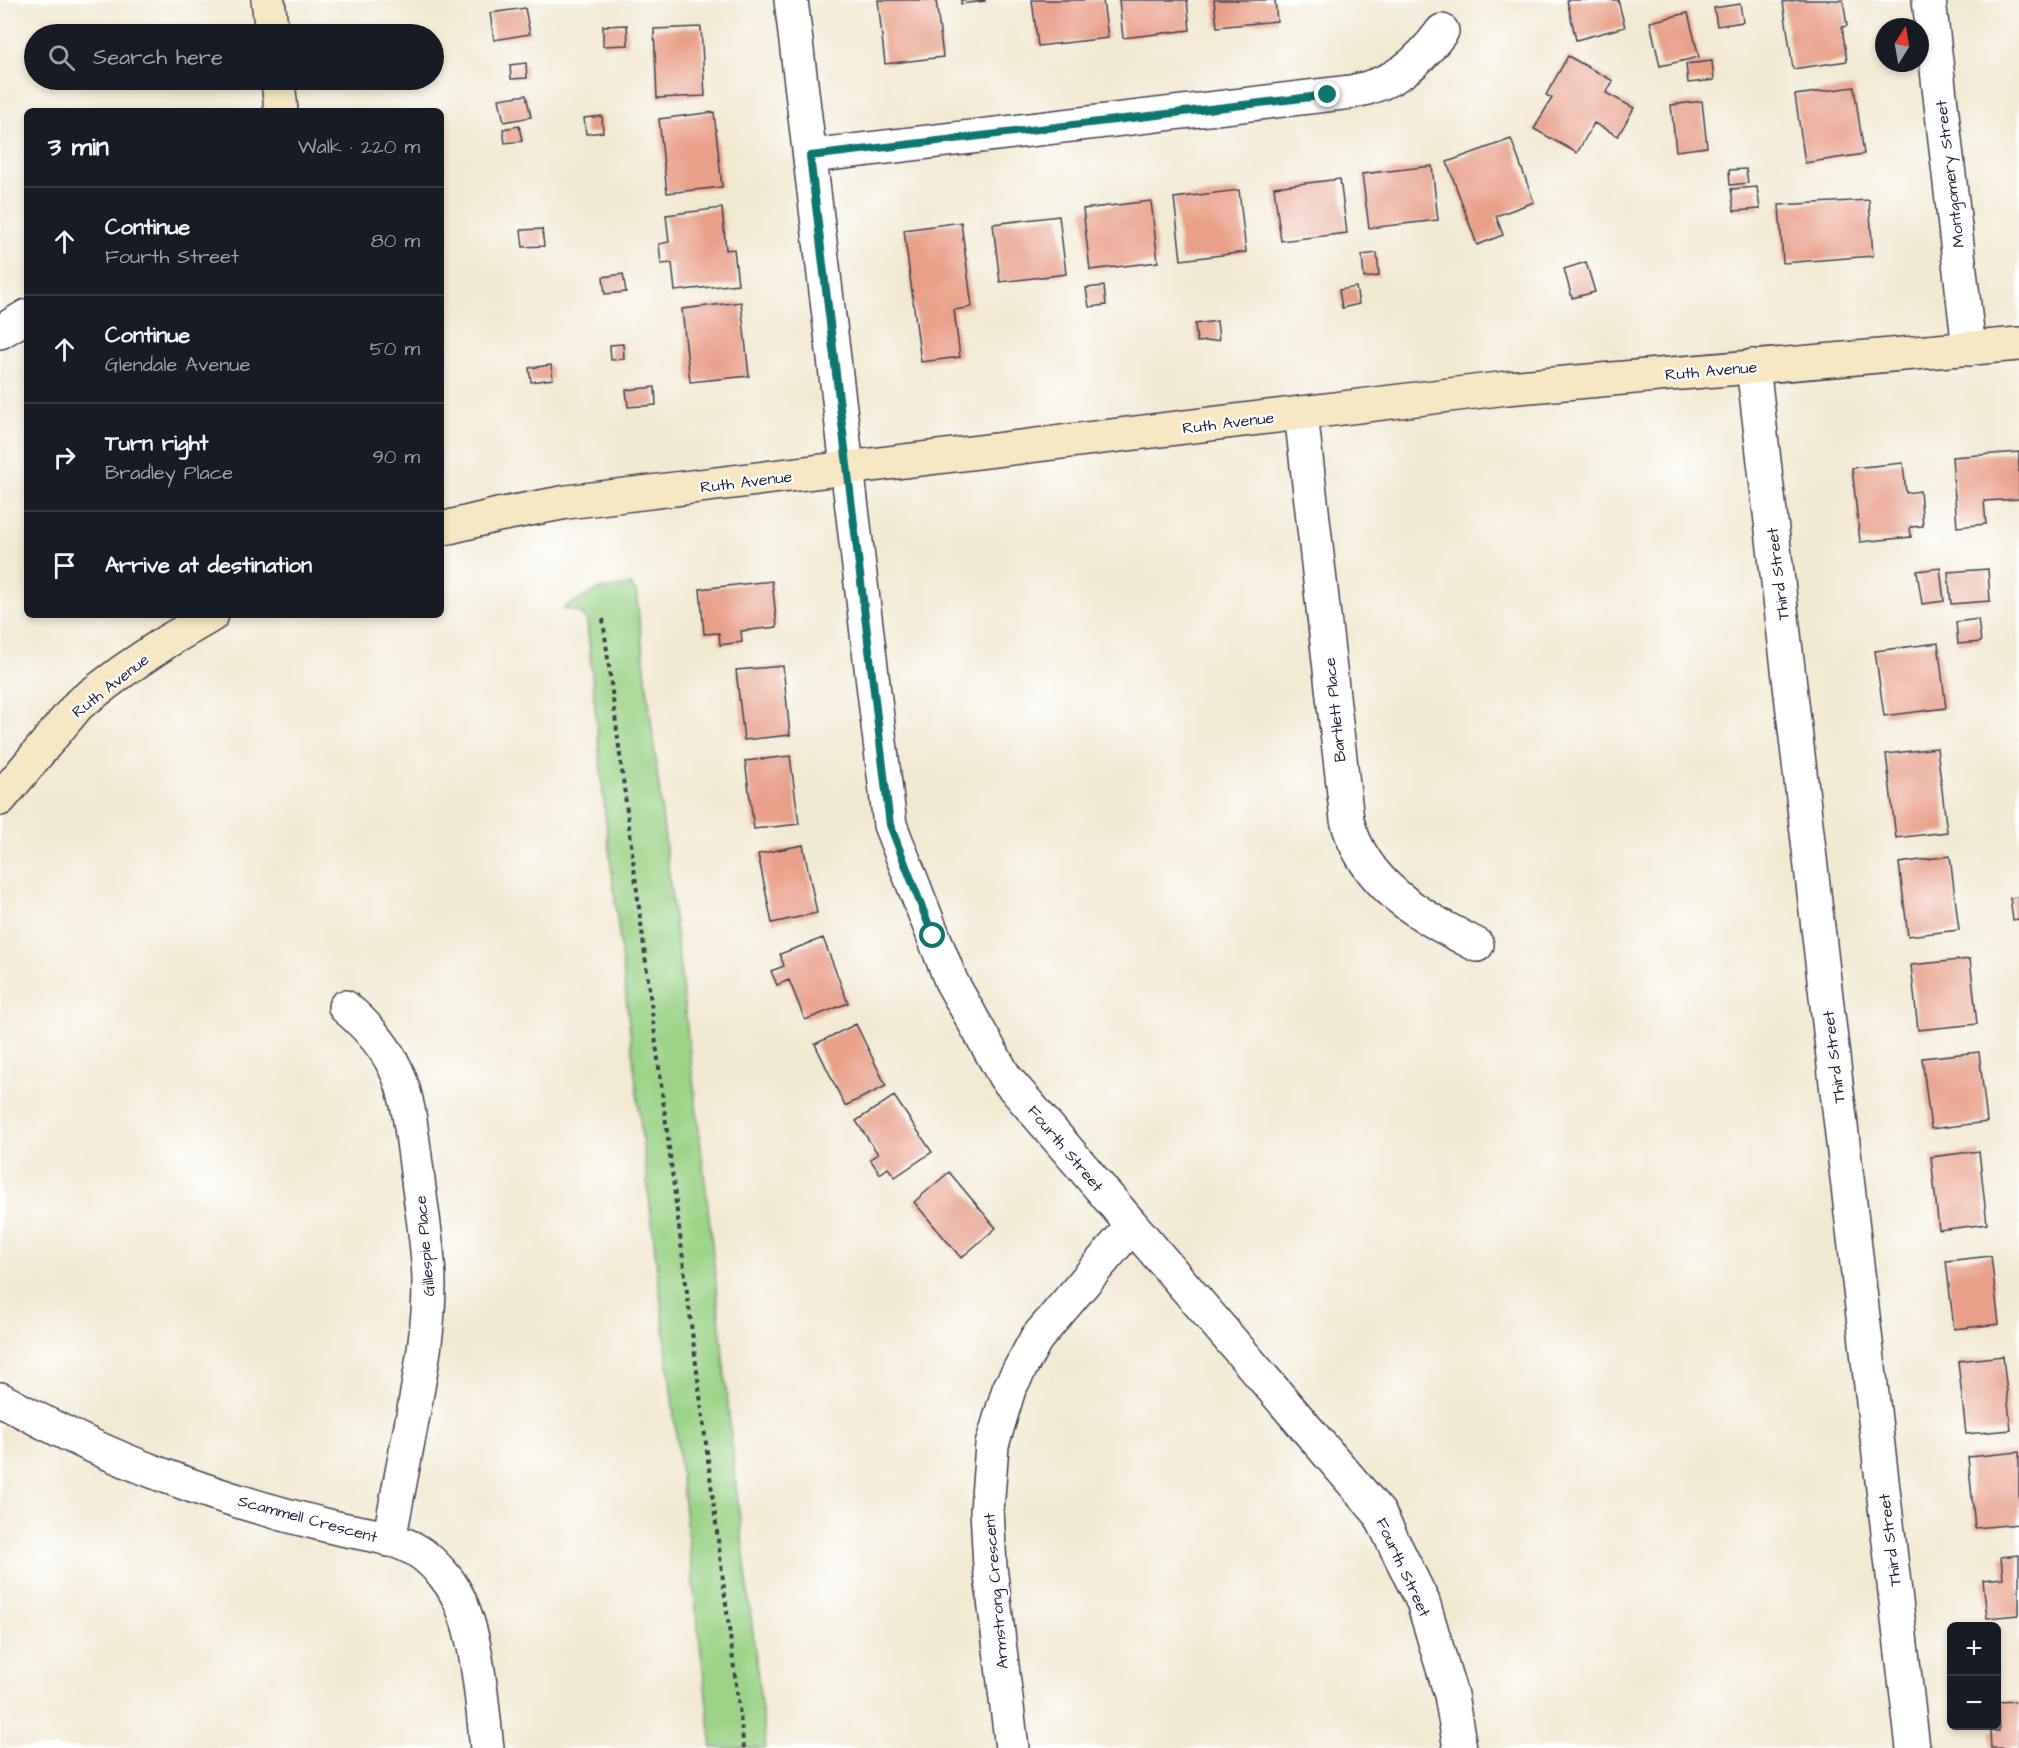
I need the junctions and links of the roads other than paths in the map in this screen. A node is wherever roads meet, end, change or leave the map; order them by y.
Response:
1 (268, 0) edge
2 (791, 0) edge
3 (1929, 0) edge
4 (271, 24) edge
5 (1442, 32) dead end
6 (279, 90) edge
7 (281, 108) edge
8 (810, 156) junction
9 (24, 318) edge
10 (0, 332) edge
11 (2019, 344) edge
12 (1969, 349) junction
13 (1753, 366) junction
14 (1301, 413) junction
15 (847, 468) junction
16 (444, 527) edge
17 (207, 618) edge
18 (0, 799) edge
19 (1477, 945) dead end
20 (345, 1007) dead end
21 (1132, 1226) junction
22 (0, 1399) edge
23 (389, 1540) junction
24 (487, 1748) edge
25 (1012, 1748) edge
26 (1460, 1748) edge
27 (1913, 1748) edge

1 - 4 main road
2 - 8 street, Fourth Street
3 - 12 street, Montgomery Street
5 - 8 street
6 - 7 main road
8 - 15 street, Fourth Street
9 - 10 street
11 - 12 main road, Ruth Avenue
12 - 13 main road, Ruth Avenue
13 - 14 main road, Ruth Avenue
13 - 27 street, Third Street
14 - 15 main road, Ruth Avenue
14 - 19 street, Bartlett Place
15 - 16 main road, Ruth Avenue
15 - 21 street, Fourth Street
17 - 18 main road, Ruth Avenue
20 - 23 street, Gillespie Place
21 - 25 street, Armstrong Crescent
21 - 26 street, Fourth Street
22 - 23 street, Scammell Crescent
23 - 24 street, Scammell Crescent

